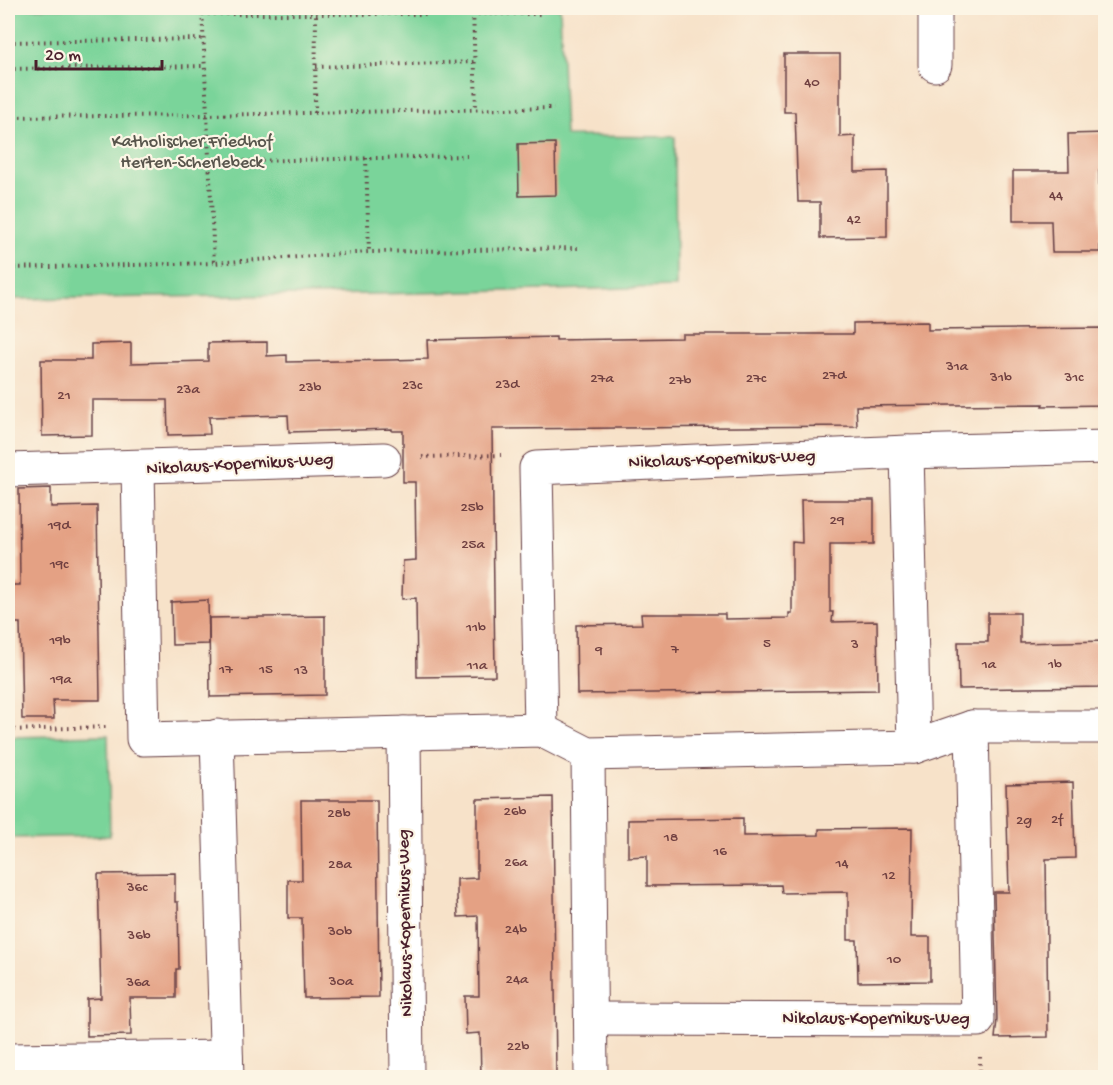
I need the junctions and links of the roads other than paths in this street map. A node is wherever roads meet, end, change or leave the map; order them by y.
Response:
1 (935, 8) edge
2 (935, 65) dead end
3 (1106, 447) edge
4 (907, 452) junction
5 (384, 459) road end
6 (138, 467) junction
7 (8, 470) edge
8 (1106, 727) edge
9 (972, 728) junction
10 (541, 730) junction
11 (404, 733) junction
12 (217, 736) junction
13 (914, 747) junction
14 (588, 754) junction
15 (591, 1019) junction
16 (8, 1060) edge
17 (226, 1067) edge
18 (407, 1077) edge
19 (591, 1077) edge

1 - 2 street
3 - 4 street, Nikolaus-Kopernikus-Weg
4 - 10 street, Nikolaus-Kopernikus-Weg
4 - 13 street
5 - 6 street, Nikolaus-Kopernikus-Weg
6 - 7 street
6 - 12 street, Nikolaus-Kopernikus-Weg
8 - 9 street
9 - 13 street
9 - 15 street, Nikolaus-Kopernikus-Weg
10 - 11 street
10 - 14 street
11 - 12 street
11 - 18 street, Nikolaus-Kopernikus-Weg
12 - 17 street
13 - 14 street
14 - 15 street
15 - 19 street
16 - 17 street

